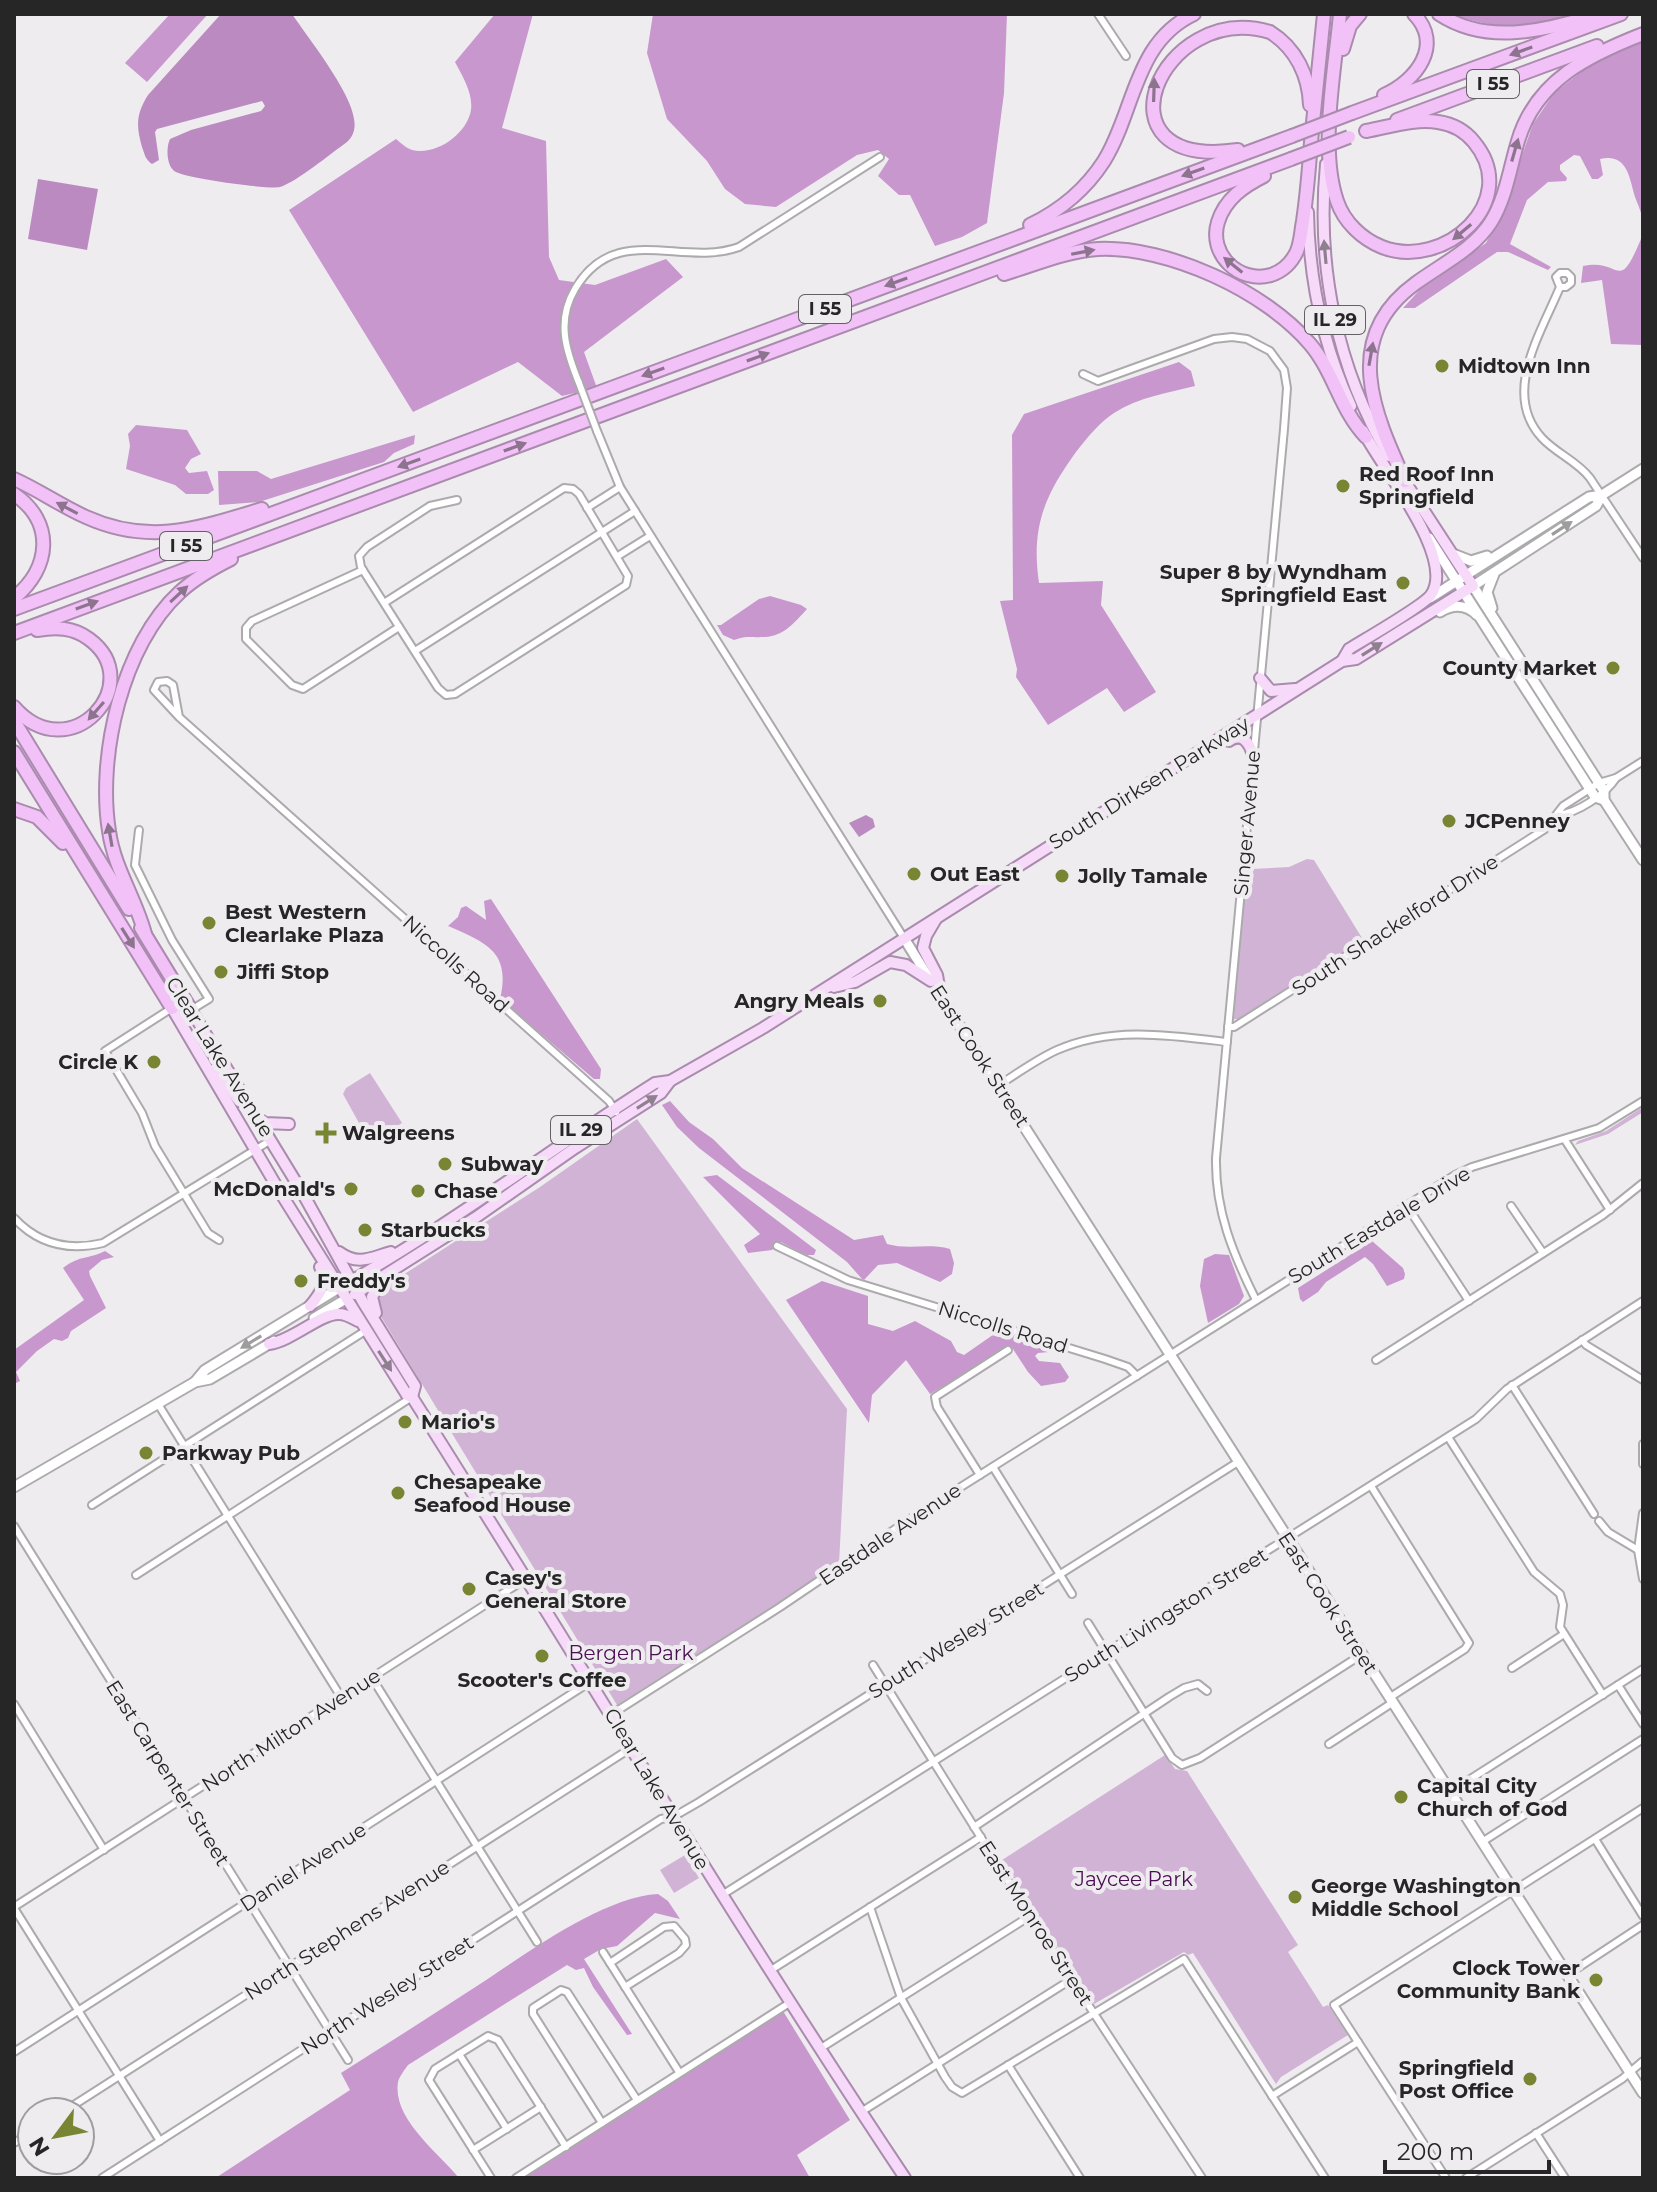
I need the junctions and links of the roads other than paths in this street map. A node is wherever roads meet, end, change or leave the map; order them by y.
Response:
1 (1098, 14) edge
2 (1194, 14) edge
3 (1324, 14) edge
4 (1340, 14) edge
5 (1360, 14) edge
6 (1414, 14) edge
7 (1439, 14) edge
8 (1602, 14) edge
9 (1621, 14) edge
10 (1640, 33) edge
11 (1126, 56) dead end
12 (1334, 82) junction
13 (1352, 112) junction
14 (1366, 131) junction
15 (1276, 141) junction
16 (1319, 144) junction
17 (880, 157) dead end
18 (1290, 162) junction
19 (1308, 196) junction
20 (943, 265) junction
21 (1560, 287) dead end
22 (901, 304) junction
23 (1083, 374) dead end
24 (1366, 437) junction
25 (1643, 469) edge
26 (14, 479) edge
27 (1405, 481) junction
28 (357, 482) junction
29 (620, 487) junction
30 (14, 494) edge
31 (1602, 495) junction
32 (457, 500) dead end
33 (587, 508) junction
34 (635, 511) junction
35 (316, 521) junction
36 (1420, 524) junction
37 (603, 532) junction
38 (650, 536) junction
39 (1505, 549) junction
40 (1451, 552) junction
41 (618, 556) junction
42 (1643, 558) edge
43 (363, 570) junction
44 (1497, 570) junction
45 (1461, 578) junction
46 (1468, 589) junction
47 (14, 598) edge
48 (1430, 598) junction
49 (384, 603) junction
50 (14, 609) edge
51 (1421, 619) junction
52 (1484, 624) junction
53 (399, 627) junction
54 (14, 634) edge
55 (1513, 650) junction
56 (415, 651) junction
57 (1342, 661) junction
58 (1260, 678) junction
59 (1301, 688) junction
60 (14, 707) edge
61 (1256, 715) junction
62 (179, 717) junction
63 (14, 721) edge
64 (1219, 739) junction
65 (14, 752) edge
66 (1253, 755) junction
67 (1643, 761) edge
68 (1599, 792) junction
69 (14, 809) edge
70 (139, 830) dead end
71 (1643, 860) edge
72 (92, 880) junction
73 (937, 918) junction
74 (145, 934) junction
75 (904, 938) junction
76 (931, 981) junction
77 (824, 989) junction
78 (941, 998) junction
79 (172, 1008) junction
80 (191, 1010) junction
81 (1228, 1027) junction
82 (1227, 1042) junction
83 (999, 1085) junction
84 (1643, 1101) edge
85 (617, 1113) junction
86 (257, 1118) junction
87 (289, 1124) dead end
88 (1565, 1140) junction
89 (260, 1147) junction
90 (1643, 1183) edge
91 (280, 1192) junction
92 (185, 1194) junction
93 (1407, 1206) junction
94 (1511, 1206) dead end
95 (1610, 1210) junction
96 (14, 1218) edge
97 (219, 1240) dead end
98 (777, 1246) dead end
99 (404, 1248) junction
100 (334, 1249) junction
101 (1543, 1253) junction
102 (386, 1275) junction
103 (352, 1281) junction
104 (339, 1288) junction
105 (362, 1290) junction
106 (346, 1299) junction
107 (1256, 1300) junction
108 (1469, 1301) junction
109 (1643, 1301) edge
110 (310, 1306) junction
111 (362, 1326) junction
112 (1582, 1340) junction
113 (269, 1344) junction
114 (1008, 1350) dead end
115 (1170, 1355) junction
116 (1376, 1360) dead end
117 (402, 1364) junction
118 (1137, 1376) junction
119 (1643, 1380) edge
120 (195, 1382) junction
121 (1512, 1385) junction
122 (412, 1397) junction
123 (158, 1404) junction
124 (1448, 1437) junction
125 (1643, 1444) edge
126 (184, 1446) junction
127 (1238, 1462) junction
128 (1643, 1464) edge
129 (993, 1467) junction
130 (980, 1475) junction
131 (1371, 1486) junction
132 (14, 1487) edge
133 (92, 1505) dead end
134 (1643, 1513) edge
135 (1594, 1514) dead end
136 (228, 1516) junction
137 (1599, 1521) dead end
138 (14, 1526) edge
139 (1287, 1539) junction
140 (1638, 1550) junction
141 (1059, 1574) junction
142 (136, 1575) dead end
143 (527, 1578) junction
144 (1643, 1579) edge
145 (1072, 1594) dead end
146 (1088, 1623) dead end
147 (1564, 1634) junction
148 (1106, 1653) junction
149 (1361, 1655) junction
150 (873, 1665) dead end
151 (1512, 1668) dead end
152 (1643, 1669) edge
153 (372, 1678) junction
154 (592, 1681) junction
155 (885, 1684) junction
156 (1618, 1685) junction
157 (1207, 1691) dead end
158 (1603, 1695) junction
159 (341, 1697) junction
160 (1391, 1701) junction
161 (14, 1704) edge
162 (612, 1714) junction
163 (1145, 1714) junction
164 (1643, 1724) edge
165 (1643, 1739) edge
166 (1329, 1744) dead end
167 (631, 1748) junction
168 (934, 1762) junction
169 (436, 1782) junction
170 (1450, 1793) junction
171 (185, 1798) junction
172 (1643, 1808) edge
173 (673, 1817) junction
174 (974, 1827) junction
175 (981, 1837) junction
176 (1595, 1839) junction
177 (1482, 1842) junction
178 (477, 1847) junction
179 (104, 1850) junction
180 (1513, 1891) junction
181 (722, 1895) junction
182 (249, 1902) junction
183 (870, 1907) junction
184 (14, 1908) edge
185 (517, 1911) junction
186 (1030, 1916) junction
187 (1643, 1916) edge
188 (1643, 1925) edge
189 (537, 1942) dead end
190 (603, 1952) dead end
191 (610, 1963) junction
192 (290, 1967) junction
193 (771, 1970) junction
194 (1567, 1975) junction
195 (1072, 1979) junction
196 (625, 1987) junction
197 (901, 1998) junction
198 (791, 2002) junction
199 (78, 2011) junction
200 (1094, 2012) junction
201 (330, 2032) junction
202 (1358, 2042) junction
203 (821, 2048) junction
204 (14, 2052) edge
205 (459, 2054) junction
206 (348, 2060) dead end
207 (1643, 2061) edge
208 (937, 2064) junction
209 (1008, 2065) junction
210 (1629, 2071) junction
211 (679, 2072) junction
212 (119, 2077) junction
213 (1643, 2093) edge
214 (89, 2096) edge
215 (1272, 2096) junction
216 (637, 2100) junction
217 (541, 2107) junction
218 (861, 2112) junction
219 (602, 2123) junction
220 (507, 2129) junction
221 (1536, 2133) junction
222 (160, 2141) junction
223 (566, 2147) junction
224 (473, 2150) junction
225 (899, 2176) edge
226 (102, 2178) edge
227 (491, 2178) edge
228 (516, 2178) edge
229 (1080, 2178) edge
230 (1202, 2178) edge
231 (1325, 2178) edge
232 (1446, 2178) edge
233 (1466, 2178) edge
234 (1565, 2178) edge

1 - 11 street
2 - 20 highway
3 - 16 highway, IL 29
4 - 12 highway, IL 29
5 - 12 highway
6 - 13 highway
7 - 8 highway
9 -> 13 highway, I 55
10 - 14 highway, I 55
27 -> 10 highway
12 - 16 highway, IL 29
13 - 15 highway, I 55, bridge
14 - 16 highway, I 55, bridge
14 -> 16 highway
15 -> 16 highway
15 -> 20 highway, I 55
16 - 18 highway, I 55, bridge
16 - 19 highway, IL 29
27 -> 16 main road, IL 29
17 - 29 street, East Cook Street, bridge
19 -> 18 highway
18 - 22 highway, I 55
19 - 24 main road, IL 29
20 -> 28 highway, I 55
21 - 31 street
22 -> 24 highway
35 -> 22 highway, I 55
23 - 58 street, Singer Avenue
24 - 36 main road, IL 29
25 - 31 main road, South Dirksen Parkway
28 -> 26 highway
27 - 40 main road, IL 29
28 - 50 highway, I 55
29 - 33 street
29 - 34 street, East Cook Street
30 - 47 highway
31 - 39 main road, South Dirksen Parkway
31 - 42 street
44 -> 31 main road, South Dirksen Parkway
32 - 43 street
33 - 37 street
33 - 49 street
34 - 37 street
34 - 38 street, East Cook Street
54 -> 35 highway, I 55
74 -> 35 highway
36 - 45 main road
36 - 48 main road, IL 29
37 - 41 street
37 - 56 street
38 - 41 street
38 - 75 street, East Cook Street
39 - 40 main road
39 - 45 main road, South Dirksen Parkway
40 - 45 main road, IL 29
41 - 56 street
43 - 49 street
43 - 53 street
44 - 46 main road, South Dirksen Parkway
44 - 55 main road
45 - 46 main road, IL 29
45 - 48 main road, South Dirksen Parkway / IL 29
46 - 51 main road, South Dirksen Parkway / IL 29
46 - 52 main road
46 - 55 main road
48 - 57 main road, South Dirksen Parkway / IL 29
49 - 53 street
51 - 52 main road
57 -> 51 main road, South Dirksen Parkway / IL 29
52 - 68 main road
53 - 56 street
54 -> 60 highway
55 - 68 main road
57 - 59 main road, South Dirksen Parkway / IL 29
58 - 59 main road
58 - 61 street, Singer Avenue
59 - 61 main road, South Dirksen Parkway / IL 29
61 - 64 main road, South Dirksen Parkway / IL 29
61 - 66 street, Singer Avenue
62 - 62 street, Niccolls Road
62 - 85 street, Niccolls Road
63 - 74 highway, Clear Lake Avenue
64 - 66 main road
64 - 73 main road, South Dirksen Parkway / IL 29
65 - 72 highway, Clear Lake Avenue
66 - 81 street, Singer Avenue
67 - 68 street, South Shackelford Drive
68 - 71 main road
68 - 81 street, South Shackelford Drive
69 - 72 highway
70 - 80 street
72 -> 79 highway, Clear Lake Avenue
73 - 75 main road, South Dirksen Parkway / IL 29
73 - 78 main road
74 - 80 highway, Clear Lake Avenue
75 - 76 main road, East Cook Street
75 - 77 main road, South Dirksen Parkway / IL 29
76 - 77 main road
76 - 78 main road, East Cook Street
77 - 85 main road, South Dirksen Parkway / IL 29
78 - 83 main road, East Cook Street
79 - 89 main road, Clear Lake Avenue
79 - 92 street
80 - 86 main road, Clear Lake Avenue
81 - 82 street, Singer Avenue
82 - 83 street
82 - 107 street, Singer Avenue
83 - 115 main road, East Cook Street
84 - 88 street, South Eastdale Drive
85 - 99 main road, South Dirksen Parkway / IL 29
85 - 102 main road, South Dirksen Parkway / IL 29
86 - 87 main road
86 - 89 main road, Clear Lake Avenue
88 - 93 street, South Eastdale Drive
88 - 95 street
89 - 91 main road, Clear Lake Avenue
89 - 92 street
89 - 100 main road, Clear Lake Avenue
90 - 95 street
91 - 104 main road, Clear Lake Avenue
91 - 110 main road
92 - 96 street
92 - 97 street
93 - 107 street, South Eastdale Drive
93 - 108 street
94 - 101 street
95 - 101 street
98 - 118 street, Niccolls Road
99 - 100 main road
99 - 103 main road, South Dirksen Parkway / IL 29
100 - 103 main road, Clear Lake Avenue
101 - 108 street
102 - 105 main road, South Dirksen Parkway / IL 29
102 - 117 main road
103 - 104 main road, South Dirksen Parkway / IL 29
103 - 105 main road, Clear Lake Avenue
104 - 106 main road, Clear Lake Avenue
104 - 110 main road, IL 29
105 - 106 main road, IL 29
105 - 117 main road, Clear Lake Avenue
106 - 111 main road, Clear Lake Avenue
106 - 113 main road, IL 29
107 - 115 street, South Eastdale Drive
108 - 116 street
109 - 112 street, South Livingston Street
110 -> 120 main road, IL 29
111 - 113 main road
111 -> 122 main road, Clear Lake Avenue
111 - 126 street
112 - 119 street
112 - 121 street, South Livingston Street
113 - 120 main road, IL 29
114 - 130 street
115 - 118 street, Eastdale Avenue
115 - 127 main road, East Cook Street
117 - 122 main road, Clear Lake Avenue
118 - 129 street, Eastdale Avenue
120 - 123 main road, IL 29
121 - 124 street, South Livingston Street
121 - 135 street
122 - 136 street
122 - 143 main road, Clear Lake Avenue
123 - 126 street
123 - 132 main road, IL 29
124 - 131 street, South Livingston Street
124 - 147 street
125 - 128 street
126 - 133 street
126 - 136 street
127 - 139 main road, East Cook Street
127 - 141 street, South Wesley Street
129 - 130 street, Eastdale Avenue
129 - 141 street
130 - 162 street, Eastdale Avenue
131 - 139 street, South Livingston Street
131 - 160 street
134 - 140 street
136 - 142 street
136 - 159 street
137 - 140 street
138 - 171 street, East Carpenter Street
139 - 148 street, South Livingston Street
139 - 149 main road, East Cook Street
140 - 144 street
141 - 145 street
141 - 155 street, South Wesley Street
143 - 153 street, North Milton Avenue
143 - 154 main road, Clear Lake Avenue
146 - 148 street
147 - 151 street
147 - 158 street
148 - 163 street
148 - 168 street, South Livingston Street
149 - 160 main road, East Cook Street
149 - 163 street
150 - 155 street, East Monroe Street
152 - 156 street
153 - 159 street, North Milton Avenue
153 - 169 street
154 - 162 main road, Clear Lake Avenue
154 - 169 street, Daniel Avenue
155 - 168 street, East Monroe Street
155 - 173 street, South Wesley Street
156 - 158 street
156 - 164 street
157 - 163 street
158 - 170 street
159 - 171 street, North Milton Avenue
160 - 166 street
160 - 170 main road, East Cook Street
161 - 179 street
162 - 167 main road, Clear Lake Avenue
163 - 174 street
165 - 177 street
167 - 173 main road, Clear Lake Avenue
167 - 178 street, North Stephens Avenue
168 - 174 street, East Monroe Street
168 - 181 street, South Livingston Street
169 - 178 street
169 - 182 street, Daniel Avenue
170 - 177 main road, East Cook Street
171 - 179 street, North Milton Avenue
171 - 182 street, East Carpenter Street
172 - 176 street
173 - 181 main road, Clear Lake Avenue
173 - 185 street, North Wesley Street
174 - 175 street, East Monroe Street
175 - 183 street
175 - 186 street, East Monroe Street
176 - 180 street
176 - 187 street
177 - 180 main road, East Cook Street
178 - 185 street
178 - 192 street, North Stephens Avenue
179 - 184 street, North Milton Avenue
180 - 194 main road, East Cook Street
180 - 202 street
181 - 193 main road, Clear Lake Avenue
182 - 192 street, East Carpenter Street
182 - 199 street, Daniel Avenue
183 - 193 street
183 - 197 street
184 - 199 street
185 - 189 street
185 - 201 street, North Wesley Street
186 - 195 street, East Monroe Street
186 - 197 street
188 - 194 street
190 - 191 street
191 - 196 street
191 - 196 street
192 - 201 street, East Carpenter Street
192 - 212 street, North Stephens Avenue
193 - 198 main road, Clear Lake Avenue
194 - 210 main road, East Cook Street
195 - 200 street, East Monroe Street
195 - 208 street
196 - 211 street
197 - 203 street
197 - 208 street
198 - 203 main road, Clear Lake Avenue
198 - 211 street
199 - 204 street, Daniel Avenue
199 - 212 street
200 - 209 street
200 - 215 street
200 - 230 street, East Monroe Street
201 - 206 street, East Carpenter Street
201 - 222 street, North Wesley Street
202 - 215 street
202 - 232 street
203 - 218 main road, Clear Lake Avenue
205 - 217 street
205 - 220 street
205 - 224 street
207 - 210 street
208 - 209 street
208 - 218 street
209 - 229 street
210 - 213 main road, East Cook Street
210 - 221 street
211 - 216 street
212 - 214 street, North Stephens Avenue
212 - 222 street
215 - 231 street
216 - 219 street
216 - 219 street
217 - 220 street
217 - 223 street
218 - 225 main road, Clear Lake Avenue
219 - 223 street
220 - 224 street
221 - 233 street
221 - 234 street
222 - 226 street, North Wesley Street
223 - 228 street
224 - 227 street

